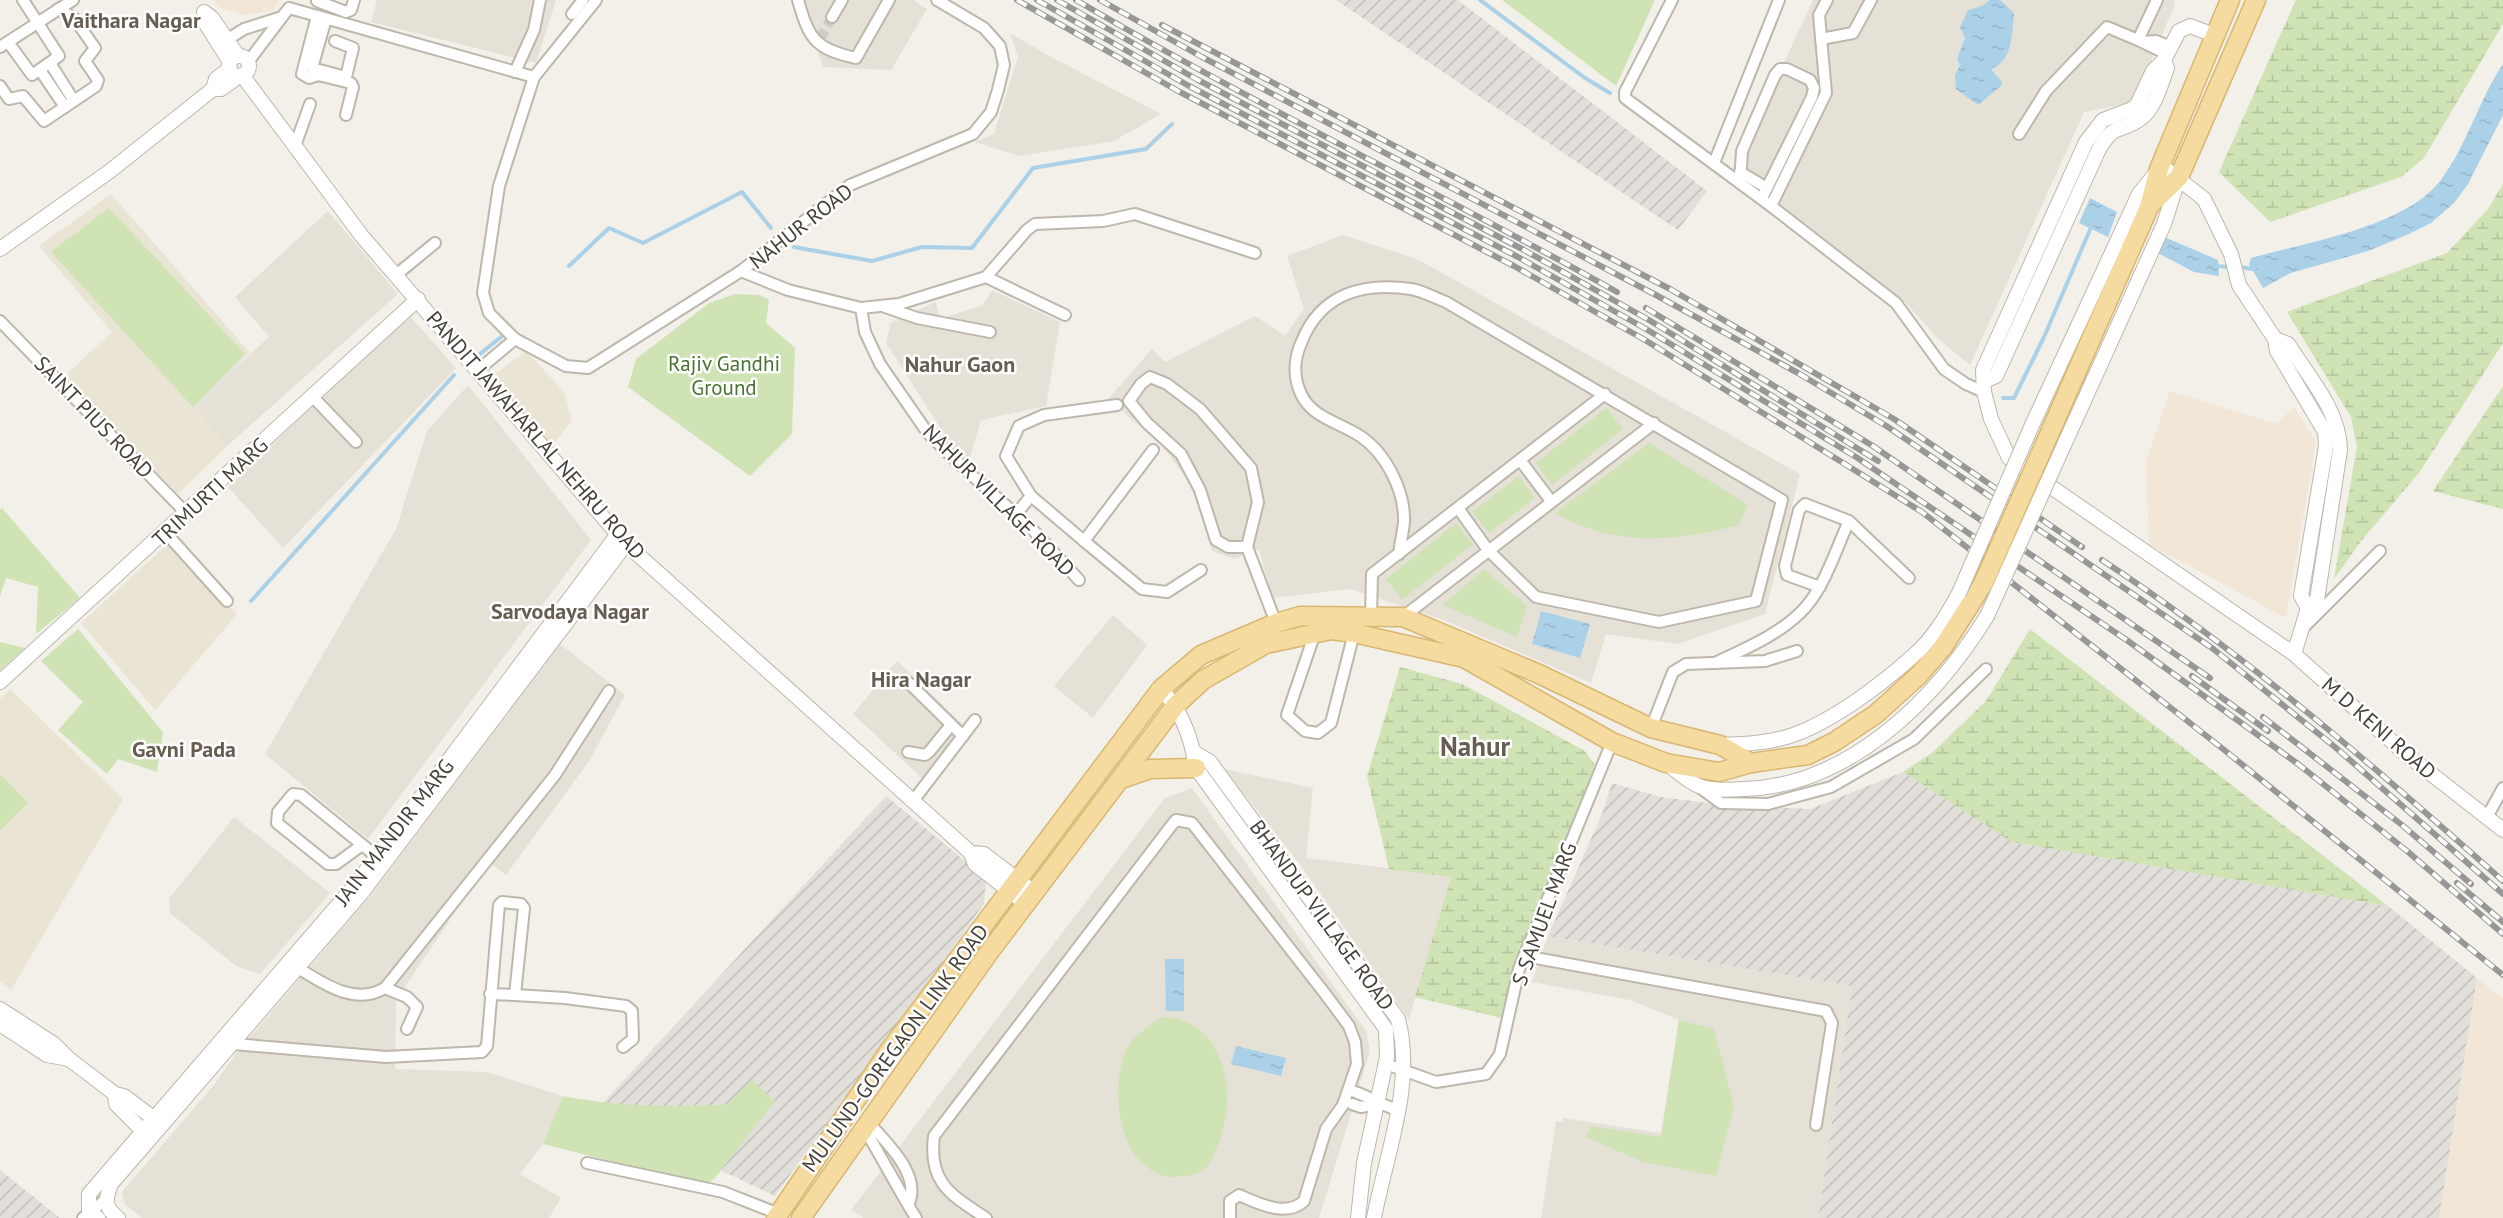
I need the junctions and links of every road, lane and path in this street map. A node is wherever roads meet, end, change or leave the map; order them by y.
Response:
1 (23, 0) edge
2 (317, 0) edge
3 (354, 0) edge
4 (540, 0) edge
5 (596, 0) edge
6 (798, 0) edge
7 (842, 0) edge
8 (889, 0) edge
9 (937, 0) edge
10 (1672, 0) edge
11 (1779, 0) edge
12 (1827, 0) edge
13 (1871, 0) edge
14 (2157, 0) edge
15 (2230, 0) edge
16 (2256, 0) edge
17 (64, 4) edge
18 (584, 4) edge
19 (201, 6) edge
20 (288, 8) edge
21 (573, 14) dead end
22 (318, 17) junction
23 (832, 17) tunnel mouth
24 (38, 22) junction
25 (2214, 35) junction
26 (1821, 39) junction
27 (335, 41) dead end
28 (2140, 41) junction
29 (223, 42) junction
30 (2, 45) edge
31 (2168, 54) junction
32 (45, 67) junction
33 (238, 67) junction
34 (514, 72) junction
35 (534, 77) junction
36 (0, 86) edge
37 (70, 104) junction
38 (310, 104) dead end
39 (346, 115) dead end
40 (2019, 134) dead end
41 (295, 146) junction
42 (1713, 163) junction
43 (2160, 166) junction
44 (1740, 177) junction
45 (2180, 177) junction
46 (1764, 193) junction
47 (1771, 206) junction
48 (2140, 214) junction
49 (435, 243) dead end
50 (2122, 248) junction
51 (0, 249) edge
52 (1256, 253) dead end
53 (741, 271) junction
54 (396, 274) junction
55 (986, 277) junction
56 (418, 299) junction
57 (882, 306) junction
58 (861, 308) junction
59 (1065, 315) dead end
60 (0, 321) edge
61 (990, 332) dead end
62 (515, 339) junction
63 (477, 371) junction
64 (1984, 386) junction
65 (1605, 394) junction
66 (313, 397) junction
67 (1117, 405) dead end
68 (1654, 423) junction
69 (356, 442) dead end
70 (1154, 450) dead end
71 (1520, 460) junction
72 (1031, 496) junction
73 (1551, 501) junction
74 (1458, 508) junction
75 (187, 514) junction
76 (1016, 514) junction
77 (1849, 521) junction
78 (166, 533) junction
79 (622, 539) junction
80 (1083, 540) junction
81 (1247, 547) junction
82 (1488, 550) junction
83 (2380, 550) dead end
84 (1399, 554) junction
85 (1201, 570) dead end
86 (1909, 578) dead end
87 (1080, 580) dead end
88 (1820, 587) junction
89 (227, 601) dead end
90 (1371, 617) junction
91 (1403, 617) junction
92 (1276, 623) junction
93 (2303, 628) junction
94 (1315, 633) junction
95 (1354, 633) junction
96 (1797, 651) dead end
97 (2295, 654) junction
98 (1715, 663) junction
99 (1986, 669) dead end
100 (0, 682) edge
101 (909, 683) dead end
102 (1161, 689) junction
103 (609, 691) dead end
104 (1176, 705) junction
105 (975, 720) dead end
106 (951, 725) junction
107 (1651, 728) junction
108 (963, 736) junction
109 (1612, 742) junction
110 (1720, 745) junction
111 (908, 752) dead end
112 (929, 752) junction
113 (1195, 760) junction
114 (1666, 763) junction
115 (1751, 763) junction
116 (942, 764) junction
117 (1121, 779) junction
118 (1699, 787) junction
119 (2503, 788) edge
120 (913, 801) junction
121 (1242, 805) junction
122 (1231, 814) junction
123 (2487, 817) junction
124 (2503, 830) edge
125 (362, 845) junction
126 (1267, 850) junction
127 (380, 860) junction
128 (1292, 872) junction
129 (1280, 880) junction
130 (1013, 885) junction
131 (1031, 899) junction
132 (1328, 922) junction
133 (1317, 931) junction
134 (313, 943) junction
135 (1524, 956) junction
136 (298, 968) junction
137 (1365, 973) junction
138 (282, 979) junction
139 (1352, 981) junction
140 (385, 988) junction
141 (490, 994) junction
142 (515, 995) junction
143 (1386, 1003) junction
144 (261, 1004) junction
145 (0, 1009) edge
146 (1374, 1012) junction
147 (9, 1025) edge
148 (407, 1029) dead end
149 (234, 1044) junction
150 (623, 1047) dead end
151 (219, 1053) junction
152 (1386, 1064) junction
153 (1403, 1071) junction
154 (1355, 1092) dead end
155 (115, 1095) junction
156 (1352, 1104) dead end
157 (1377, 1104) junction
158 (1397, 1110) junction
159 (158, 1122) junction
160 (866, 1125) junction
161 (1816, 1125) dead end
162 (146, 1135) junction
163 (587, 1163) dead end
164 (115, 1171) junction
165 (105, 1200) junction
166 (1267, 1213) edge
167 (90, 1216) edge
168 (778, 1216) edge
169 (118, 1218) edge
170 (801, 1218) edge
171 (916, 1218) edge
172 (986, 1218) edge
173 (1230, 1218) edge
174 (1358, 1218) edge
175 (1374, 1218) edge

1 - 24 street
2 - 3 street
2 - 22 street
4 - 34 street
5 - 18 street, NAHUR ROAD
6 - 8 street
7 - 23 street
9 - 53 street, NAHUR ROAD
10 - 42 street
11 - 42 street
12 - 26 street
13 - 26 street
14 - 28 street
15 - 25 main road
16 - 45 main road
17 - 24 street
17 - 37 street
18 - 21 street
18 - 35 street, NAHUR ROAD
19 - 29 street, PANDIT JAWAHARLAL NEHRU ROAD
20 - 22 street
20 - 29 street
20 - 33 street
22 - 27 street
22 - 34 street
22 - 39 street
24 - 30 street
24 - 32 street
25 - 31 street
25 - 43 main road
26 - 47 street
28 - 31 street
28 - 40 street
29 - 33 street, PANDIT JAWAHARLAL NEHRU ROAD
30 - 32 street
31 - 64 street
32 - 37 street
33 - 41 street, PANDIT JAWAHARLAL NEHRU ROAD
33 - 51 street
34 - 35 street
35 - 62 street, NAHUR ROAD
36 - 37 street
38 - 41 street
41 - 54 street, PANDIT JAWAHARLAL NEHRU ROAD
42 - 44 street
43 - 45 street
43 - 48 main road
44 - 46 street
44 - 46 street
45 - 48 main road
45 - 93 street
45 - 118 street, bridge
46 - 47 street
47 - 64 street
48 - 50 main road, MULUND-GOREGAON LINK ROAD
49 - 54 street
50 - 110 street, bridge
50 - 115 main road, MULUND-GOREGAON LINK ROAD, bridge
52 - 55 street
53 - 58 street
53 - 62 street, NAHUR ROAD
54 - 56 street, PANDIT JAWAHARLAL NEHRU ROAD
55 - 57 street
55 - 59 street
56 - 63 street, PANDIT JAWAHARLAL NEHRU ROAD
56 - 66 street, TRIMURTI MARG
57 - 58 street
57 - 61 street
58 - 76 street, NAHUR VILLAGE ROAD
60 - 75 street, SAINT PIUS ROAD
62 - 63 street
63 - 79 street, PANDIT JAWAHARLAL NEHRU ROAD
64 - 97 street, M D KENI ROAD
65 - 68 street
65 - 71 street
65 - 84 street
66 - 69 street
66 - 75 street, TRIMURTI MARG
67 - 72 street
68 - 73 street
68 - 82 street
70 - 80 street
71 - 73 street
71 - 74 street
72 - 76 street
72 - 80 street
73 - 82 street
74 - 82 street
74 - 84 street
75 - 78 street, TRIMURTI MARG
76 - 87 street, NAHUR VILLAGE ROAD
77 - 86 street
77 - 88 street
77 - 88 street
78 - 89 street
78 - 100 street, TRIMURTI MARG
79 - 120 street, PANDIT JAWAHARLAL NEHRU ROAD
79 - 127 street, JAIN MANDIR MARG
80 - 85 street
81 - 81 street
81 - 92 street
82 - 91 street
83 - 93 street
84 - 90 street
88 - 98 street
90 - 91 main road, MULUND-GOREGAON LINK ROAD
90 - 92 main road, MULUND-GOREGAON LINK ROAD
91 - 107 main road
92 - 102 main road, MULUND-GOREGAON LINK ROAD
93 - 97 street
94 - 95 main road, MULUND-GOREGAON LINK ROAD
94 - 95 street
94 - 104 main road, MULUND-GOREGAON LINK ROAD
95 - 109 main road, MULUND-GOREGAON LINK ROAD
96 - 98 street
97 - 123 street, M D KENI ROAD
98 - 107 street
99 - 118 street
101 - 106 street
102 - 104 street
102 - 130 main road, MULUND-GOREGAON LINK ROAD
103 - 140 street
104 - 113 street, BHANDUP VILLAGE ROAD
104 - 117 main road, MULUND-GOREGAON LINK ROAD
105 - 108 street
106 - 108 street
106 - 112 street
107 - 110 main road
108 - 116 street
109 - 114 main road, MULUND-GOREGAON LINK ROAD
109 - 135 street, S SAMUEL MARG
110 - 115 main road
111 - 112 street
112 - 116 street
113 - 117 main road
113 - 121 street, BHANDUP VILLAGE ROAD
113 - 122 street
114 - 115 main road, MULUND-GOREGAON LINK ROAD
114 - 118 street
116 - 120 street
117 - 131 main road, MULUND-GOREGAON LINK ROAD
119 - 123 street
120 - 130 street, PANDIT JAWAHARLAL NEHRU ROAD
121 - 122 street
121 - 126 street, BHANDUP VILLAGE ROAD
122 - 126 street
123 - 124 street, M D KENI ROAD
125 - 125 street
125 - 127 street
126 - 128 street, BHANDUP VILLAGE ROAD
126 - 129 street
127 - 134 street, JAIN MANDIR MARG
128 - 129 street
128 - 132 street, BHANDUP VILLAGE ROAD
129 - 133 street
130 - 131 street
130 - 168 main road, MULUND-GOREGAON LINK ROAD
131 - 160 main road, MULUND-GOREGAON LINK ROAD
132 - 133 street
132 - 137 street, BHANDUP VILLAGE ROAD
133 - 139 street
134 - 136 street, JAIN MANDIR MARG
134 - 138 street, JAIN MANDIR MARG
135 - 153 street, S SAMUEL MARG
135 - 161 street
136 - 138 street, JAIN MANDIR MARG
136 - 140 street
137 - 139 street
137 - 143 street, BHANDUP VILLAGE ROAD
138 - 144 street, JAIN MANDIR MARG
139 - 146 street
140 - 148 street
141 - 142 street
141 - 142 street
141 - 149 street
142 - 150 street
143 - 146 street
143 - 153 street, BHANDUP VILLAGE ROAD
144 - 149 street, JAIN MANDIR MARG
144 - 151 street, JAIN MANDIR MARG
145 - 147 street
146 - 152 street, BHANDUP VILLAGE ROAD
147 - 155 street
149 - 151 street, JAIN MANDIR MARG
151 - 159 street, JAIN MANDIR MARG
152 - 153 street, S SAMUEL MARG
152 - 157 street, BHANDUP VILLAGE ROAD
153 - 158 street, BHANDUP VILLAGE ROAD
154 - 157 street
155 - 159 street
155 - 162 street
156 - 157 street
157 - 158 street
157 - 174 street, BHANDUP VILLAGE ROAD
158 - 175 street, BHANDUP VILLAGE ROAD
159 - 162 street, JAIN MANDIR MARG
160 - 170 main road, MULUND-GOREGAON LINK ROAD
160 - 171 street
162 - 164 street, JAIN MANDIR MARG
163 - 168 street
164 - 165 street
164 - 167 street
165 - 167 street
165 - 169 street
166 - 172 street
166 - 173 street

